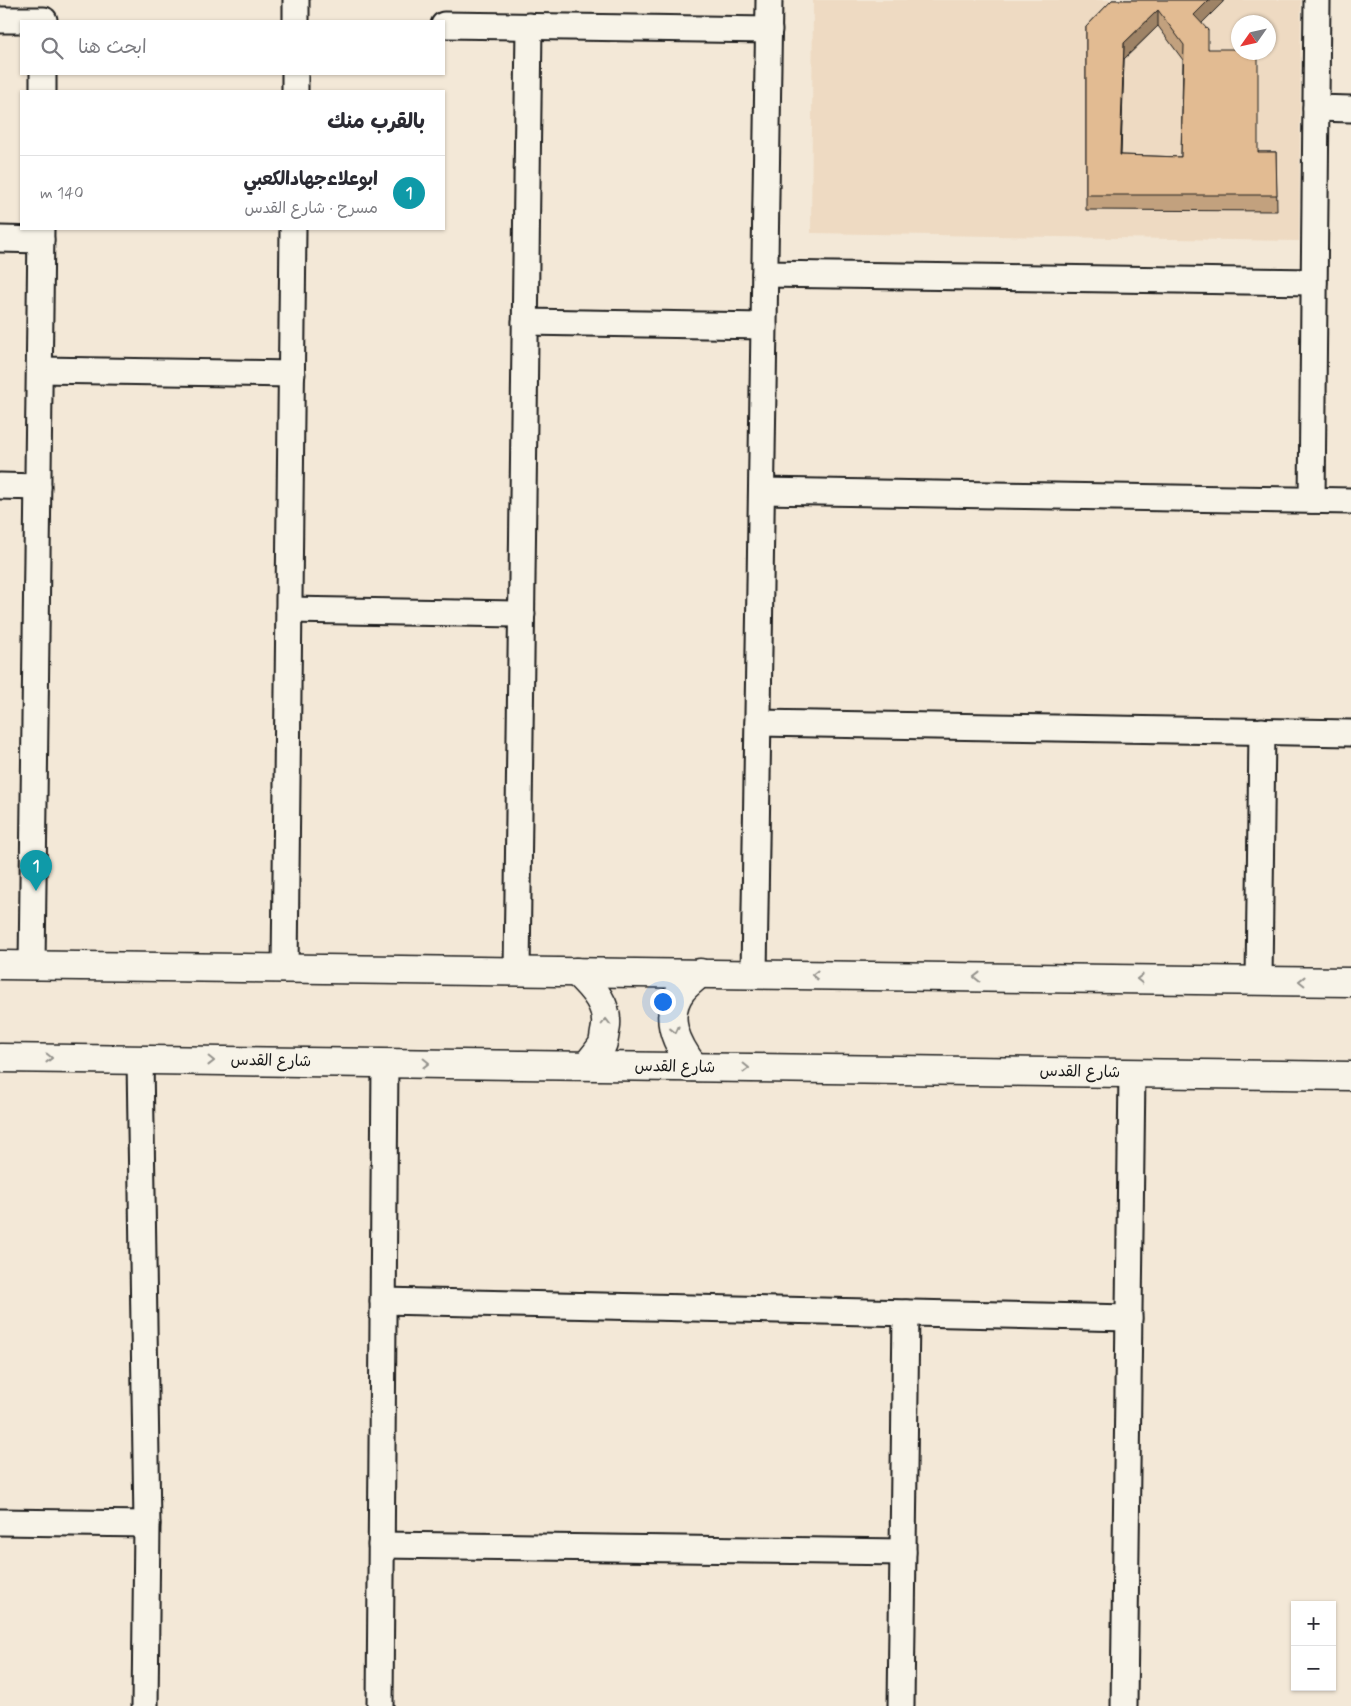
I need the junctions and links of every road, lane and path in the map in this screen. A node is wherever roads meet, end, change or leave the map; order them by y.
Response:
1 (296, 0) edge
2 (769, 0) edge
3 (1317, 0) edge
4 (44, 14) edge
5 (0, 20) edge
6 (296, 20) edge
7 (445, 24) edge
8 (529, 26) junction
9 (769, 30) junction
10 (43, 75) edge
11 (295, 75) edge
12 (43, 90) edge
13 (295, 90) edge
14 (1316, 108) junction
15 (1351, 109) edge
16 (293, 230) edge
17 (41, 234) edge
18 (0, 239) edge
19 (765, 274) junction
20 (1314, 282) junction
21 (525, 322) junction
22 (764, 326) junction
23 (40, 370) junction
24 (292, 374) junction
25 (0, 486) edge
26 (38, 487) junction
27 (762, 491) junction
28 (1312, 500) junction
29 (1351, 501) edge
30 (289, 610) junction
31 (522, 614) junction
32 (758, 723) junction
33 (1262, 731) junction
34 (1351, 733) edge
35 (0, 965) edge
36 (32, 965) junction
37 (284, 968) junction
38 (517, 971) junction
39 (576, 972) junction
40 (700, 974) junction
41 (754, 974) junction
42 (1259, 981) junction
43 (1351, 982) edge
44 (0, 1058) edge
45 (140, 1060) junction
46 (384, 1063) junction
47 (587, 1066) junction
48 (694, 1067) junction
49 (1132, 1073) junction
50 (1351, 1076) edge
51 (383, 1301) junction
52 (906, 1313) junction
53 (1129, 1318) junction
54 (0, 1522) edge
55 (147, 1524) junction
56 (381, 1545) junction
57 (903, 1552) junction
58 (145, 1706) edge
59 (380, 1706) edge
60 (901, 1706) edge
61 (1124, 1706) edge

1 - 6 street
2 - 9 street
3 - 14 street
4 - 5 street
7 - 8 street
8 - 9 street
8 - 21 street
9 - 19 street
10 - 12 street
11 - 13 street
14 - 15 street
14 - 20 street
16 - 24 street
17 - 18 street
17 - 23 street
19 - 20 street
19 - 22 street
20 - 28 street
21 - 22 street
21 - 31 street
22 - 27 street
23 - 24 street
23 - 26 street
24 - 30 street
25 - 26 street
26 - 36 street
27 - 28 street
27 - 32 street
28 - 29 street
30 - 31 street
30 - 37 street
31 - 38 street
32 - 33 street
32 - 41 street
33 - 34 street
33 - 42 street
35 - 36 main road
36 - 37 main road
37 - 38 main road
38 - 39 main road
39 - 40 main road
47 -> 39 main road
40 - 41 main road
40 -> 48 main road
42 -> 41 main road
43 -> 42 main road
44 -> 45 main road, شارع القدس
45 -> 46 main road, شارع القدس
45 - 55 street
46 -> 47 main road, شارع القدس
46 - 51 street
47 - 48 main road, شارع القدس
48 -> 49 main road, شارع القدس
49 - 50 main road, شارع القدس
49 - 53 street
51 - 52 street
51 - 56 street
52 - 53 street
52 - 57 street
53 - 61 street
54 - 55 street
55 - 58 street
56 - 57 street
56 - 59 street
57 - 60 street

